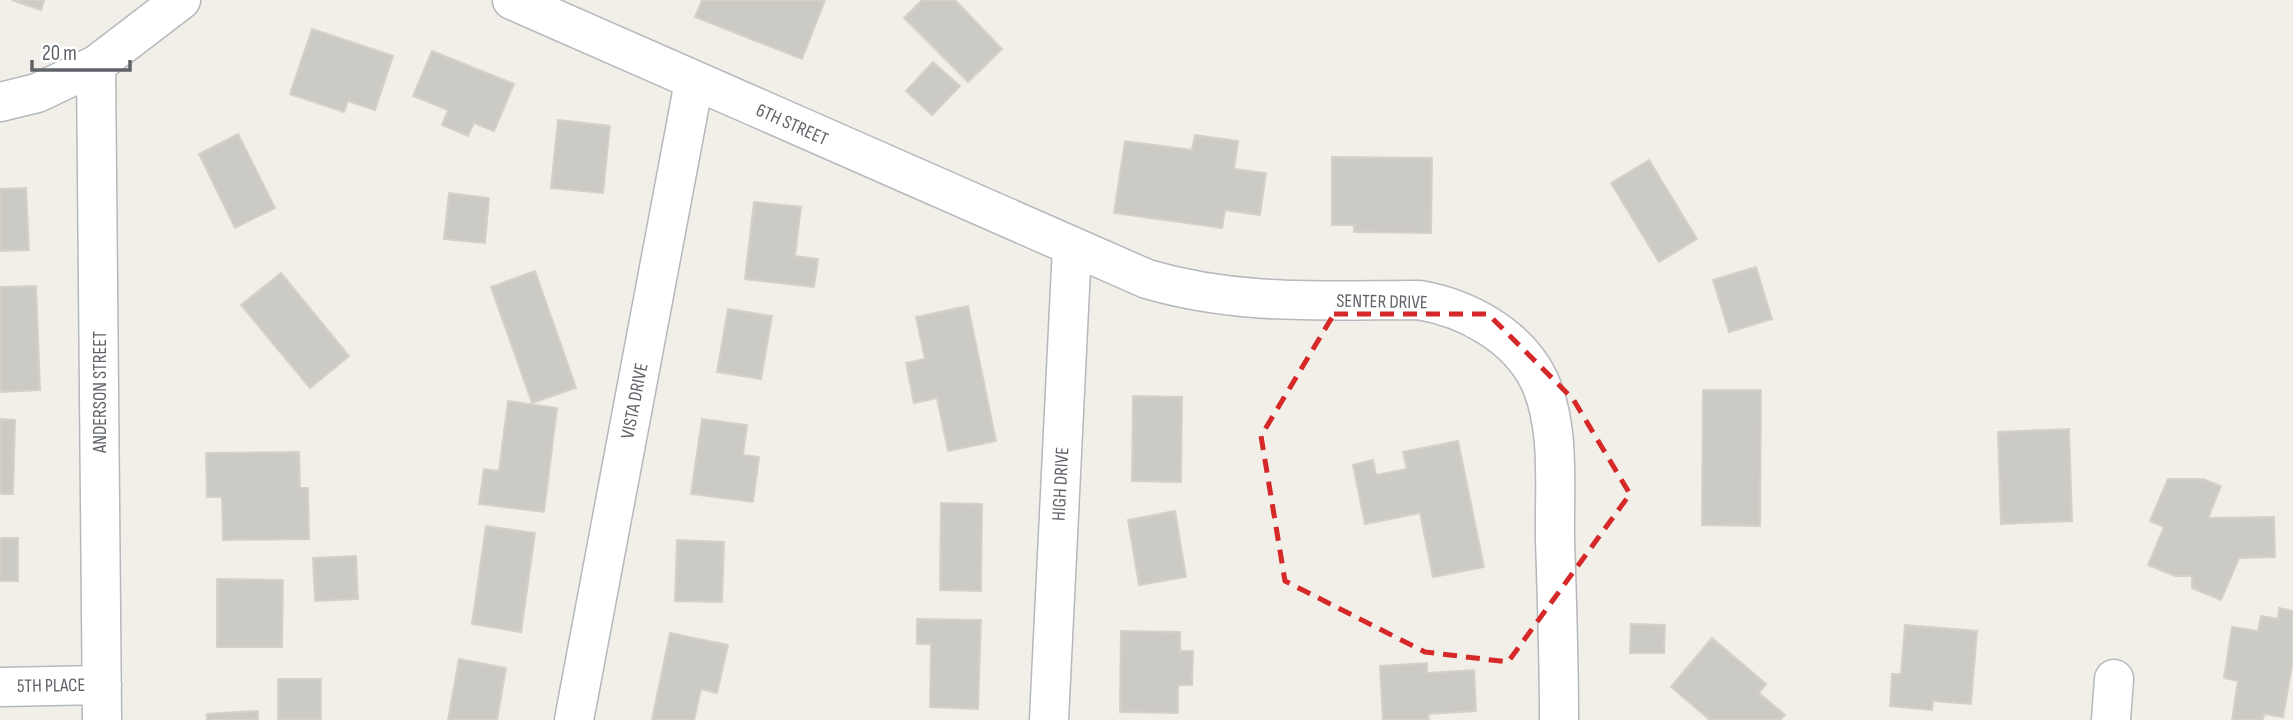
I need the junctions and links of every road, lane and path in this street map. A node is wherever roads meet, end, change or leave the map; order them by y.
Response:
1 (181, 0) edge
2 (512, 0) edge
3 (96, 65) junction
4 (694, 82) junction
5 (0, 102) edge
6 (1072, 247) junction
7 (2114, 680) dead end
8 (0, 687) edge
9 (102, 703) edge
10 (574, 720) edge
11 (1049, 720) edge
12 (1559, 720) edge
13 (2111, 720) edge

1 - 3 street
2 - 4 street, 6TH STREET
3 - 5 street
3 - 9 street, ANDERSON STREET
4 - 6 street, 6TH STREET
4 - 10 street, VISTA DRIVE
6 - 11 street, HIGH DRIVE
6 - 12 street, SENTER DRIVE
7 - 13 street
8 - 9 street, 5TH PLACE

